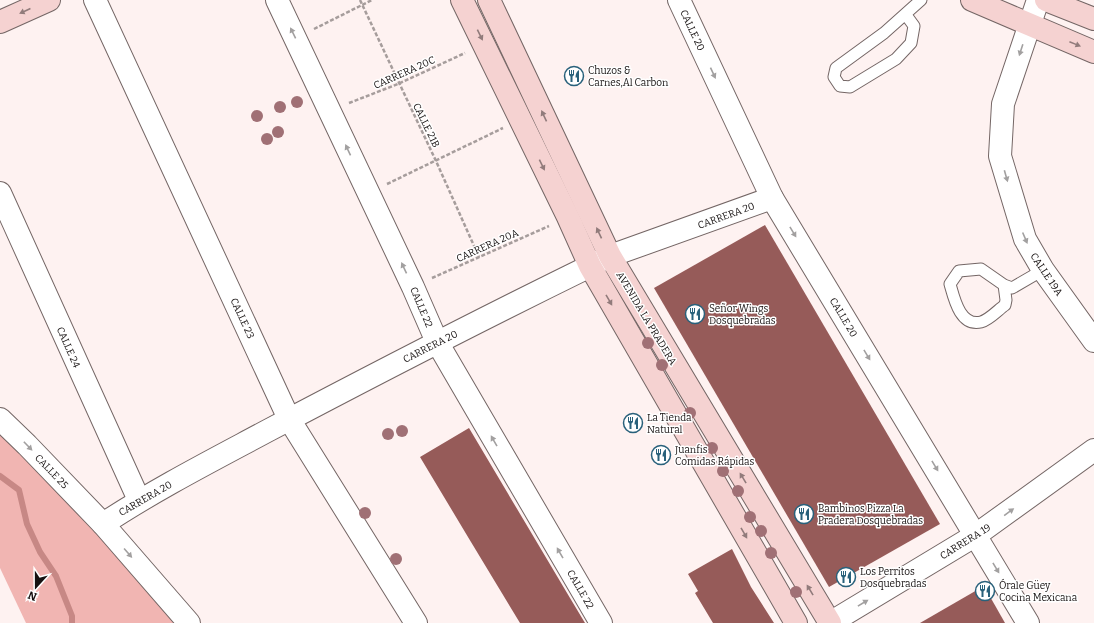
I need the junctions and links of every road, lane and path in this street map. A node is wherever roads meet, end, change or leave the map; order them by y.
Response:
1 (49, 0) edge
2 (95, 0) edge
3 (277, 0) edge
4 (360, 0) edge
5 (372, 0) edge
6 (462, 0) edge
7 (489, 0) edge
8 (679, 0) edge
9 (922, 0) edge
10 (972, 0) edge
11 (1038, 0) edge
12 (1046, 0) edge
13 (362, 5) junction
14 (906, 15) junction
15 (1094, 19) edge
16 (0, 22) edge
17 (1029, 25) junction
18 (295, 38) junction
19 (484, 44) junction
20 (1094, 52) edge
21 (398, 84) junction
22 (330, 111) junction
23 (521, 120) junction
24 (436, 161) junction
25 (368, 192) junction
26 (0, 193) edge
27 (772, 198) junction
28 (568, 217) junction
29 (610, 256) junction
30 (479, 257) junction
31 (590, 266) junction
32 (1043, 270) junction
33 (1004, 286) junction
34 (413, 287) junction
35 (1094, 341) edge
36 (437, 342) junction
37 (0, 419) edge
38 (290, 419) junction
39 (1094, 450) edge
40 (139, 500) junction
41 (103, 524) junction
42 (976, 535) junction
43 (189, 623) edge
44 (416, 623) edge
45 (601, 623) edge
46 (796, 623) edge
47 (830, 623) edge
48 (1028, 623) edge

1 -> 16 street
2 - 38 street, CALLE 23
18 -> 3 street, CALLE 22
4 - 13 path, CALLE 21B
5 - 13 path
6 -> 19 street
29 -> 7 street, AVENIDA LA PRADERA
8 -> 27 street, CALLE 20
9 - 14 lane
10 - 17 street
11 - 17 street, CALLE 19A
12 - 15 street
13 - 18 path
13 - 21 path, CALLE 21B
14 - 14 lane
17 -> 20 street
17 -> 32 street, CALLE 19A
18 - 22 street, CALLE 22
19 - 21 path, CARRERA 20C
19 - 23 street
21 - 22 path, CARRERA 20C
21 - 24 path, CALLE 21B
25 -> 22 street, CALLE 22
23 - 24 path
23 -> 28 street
24 - 25 path
24 - 30 path, CALLE 21B
34 -> 25 street, CALLE 22
26 - 40 street, CALLE 24
27 - 29 street, CARRERA 20
27 -> 42 street, CALLE 20
28 - 30 path, CARRERA 20A
28 - 31 street
29 - 31 street, CARRERA 20
47 -> 29 street, AVENIDA LA PRADERA
30 - 34 path, CARRERA 20A
31 - 36 street, CARRERA 20
31 -> 46 street
32 - 33 lane
32 - 35 street, CALLE 19A
33 - 33 lane
34 - 36 street, CALLE 22
36 - 38 street, CARRERA 20
45 -> 36 street, CALLE 22
37 -> 41 street, CALLE 25
38 - 40 street, CARRERA 20
38 - 44 street, CALLE 23
42 -> 39 street, CARRERA 19
40 - 41 street, CARRERA 20
41 -> 43 street
47 -> 42 street, CARRERA 19
42 -> 48 street, CALLE 20

